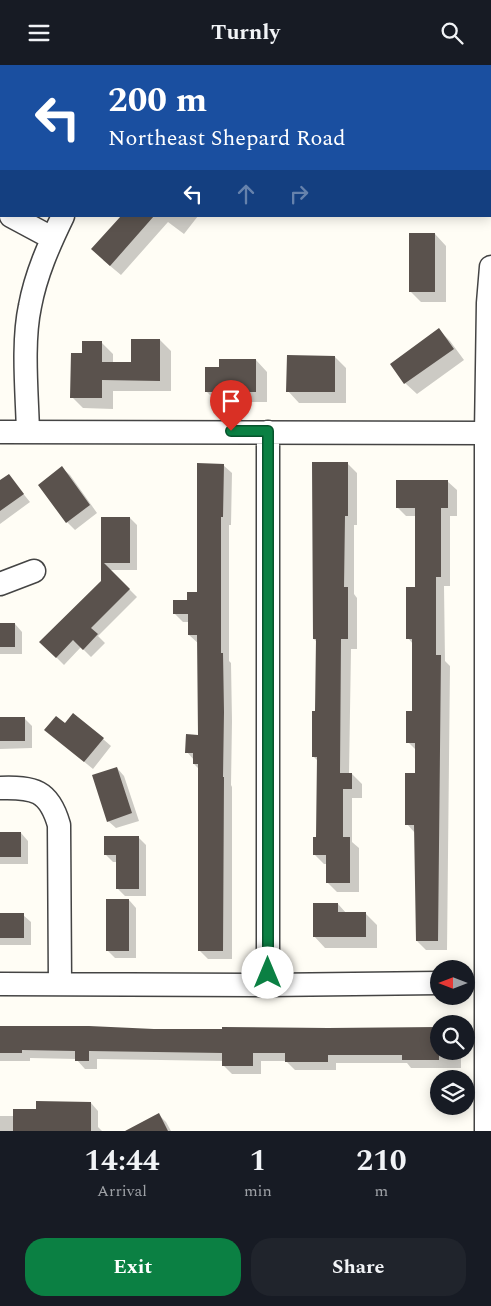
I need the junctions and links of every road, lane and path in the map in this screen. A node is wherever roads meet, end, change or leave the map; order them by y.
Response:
1 (13, 217) edge
2 (62, 217) edge
3 (52, 238) junction
4 (491, 267) edge
5 (268, 431) junction
6 (0, 432) edge
7 (28, 432) junction
8 (488, 433) edge
9 (34, 571) dead end
10 (0, 584) edge
11 (0, 788) edge
12 (476, 982) edge
13 (430, 983) edge
14 (0, 984) edge
15 (60, 984) junction
16 (268, 985) junction
17 (486, 1131) edge

1 - 3 street
2 - 3 street
3 - 7 street
4 - 8 street
5 - 7 street
5 - 8 street
5 - 16 street
6 - 7 street
8 - 12 street
9 - 10 street
11 - 15 street
12 - 17 street
13 - 16 street
14 - 15 street
15 - 16 street

